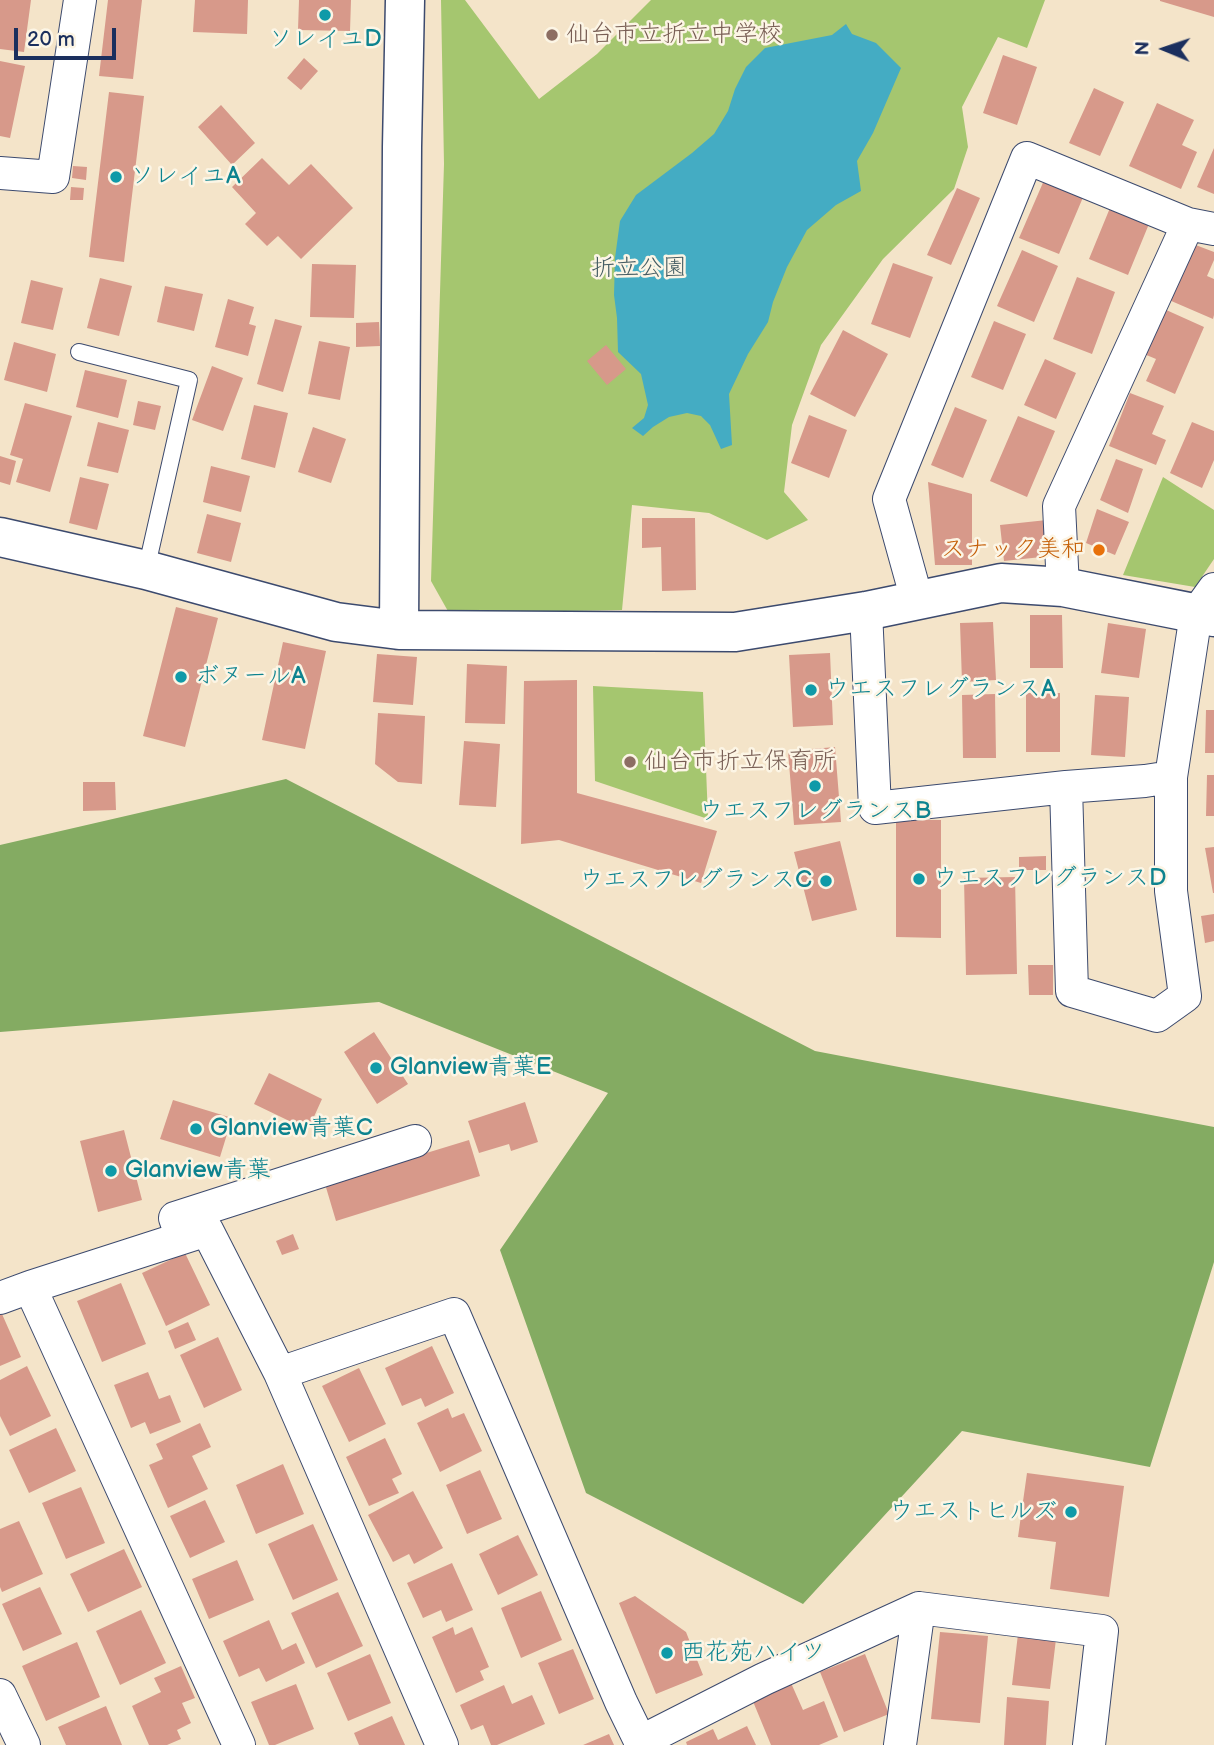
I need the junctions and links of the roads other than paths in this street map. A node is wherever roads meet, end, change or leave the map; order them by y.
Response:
1 (80, 0) edge
2 (405, 0) edge
3 (0, 173) edge
4 (1201, 226) edge
5 (79, 352) dead end
6 (0, 538) edge
7 (146, 569) junction
8 (1063, 587) junction
9 (917, 600) junction
10 (1208, 606) edge
11 (866, 611) junction
12 (399, 630) junction
13 (1171, 777) junction
14 (1066, 787) junction
15 (415, 1141) dead end
16 (181, 1239) junction
17 (30, 1287) junction
18 (0, 1298) edge
19 (280, 1373) junction
20 (919, 1608) junction
21 (0, 1695) edge
22 (641, 1743) edge
23 (24, 1745) edge
24 (239, 1745) edge
25 (442, 1745) edge
26 (900, 1745) edge
27 (1090, 1745) edge

1 - 3 street
2 - 12 street
4 - 8 street
4 - 9 street
5 - 7 lane
6 - 7 street
7 - 12 street
8 - 9 street
8 - 10 street
9 - 11 street
10 - 13 street
11 - 12 street
11 - 14 street
13 - 14 street
13 - 14 street
15 - 16 street
16 - 17 street
16 - 19 street
17 - 18 street
17 - 24 street
19 - 22 street
19 - 25 street
20 - 22 street
20 - 26 street
20 - 27 street
21 - 23 street

